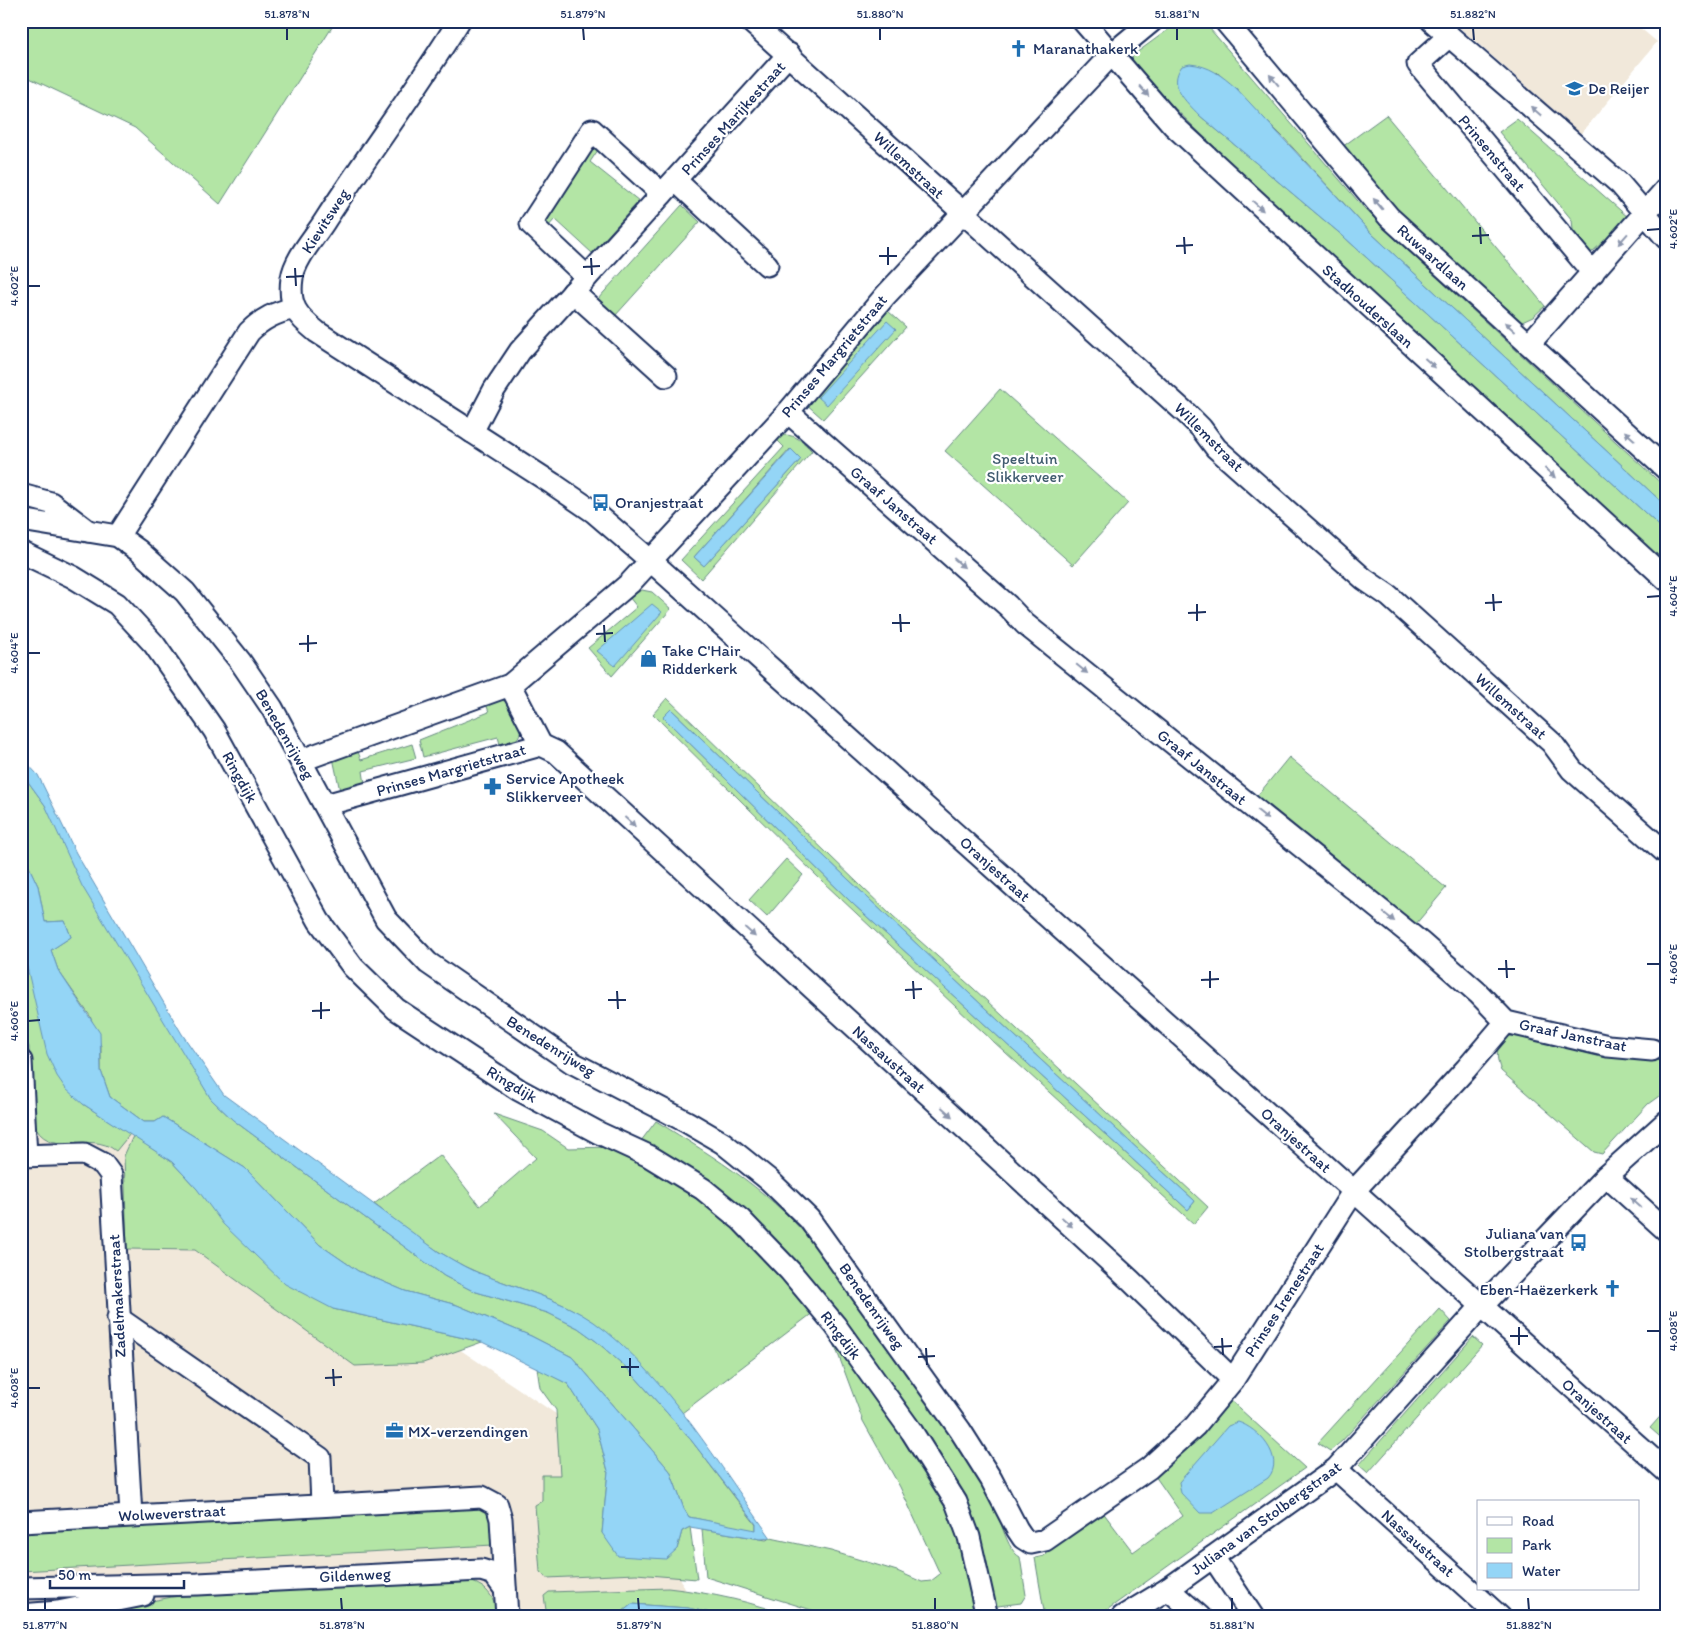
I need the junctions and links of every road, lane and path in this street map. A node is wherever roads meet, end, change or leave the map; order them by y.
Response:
1 (459, 21) edge
2 (750, 21) edge
3 (1083, 21) edge
4 (1152, 21) edge
5 (1225, 21) edge
6 (1432, 21) edge
7 (1449, 36) junction
8 (789, 54) junction
9 (1112, 54) junction
10 (669, 187) junction
11 (1666, 189) edge
12 (1646, 213) junction
13 (963, 215) junction
14 (1666, 238) edge
15 (767, 265) dead end
16 (1593, 273) junction
17 (580, 285) junction
18 (294, 308) junction
19 (1529, 344) junction
20 (666, 376) dead end
21 (788, 412) junction
22 (472, 432) junction
23 (1666, 469) edge
24 (21, 495) edge
25 (21, 520) edge
26 (92, 533) junction
27 (118, 536) junction
28 (21, 552) edge
29 (651, 561) junction
30 (1666, 579) edge
31 (510, 684) junction
32 (541, 745) junction
33 (302, 760) junction
34 (325, 805) junction
35 (1666, 853) edge
36 (1506, 1022) junction
37 (1652, 1050) dead end
38 (21, 1061) edge
39 (1666, 1122) edge
40 (24, 1156) edge
41 (1606, 1176) junction
42 (1353, 1192) junction
43 (1666, 1230) edge
44 (1481, 1307) junction
45 (118, 1318) junction
46 (1233, 1380) junction
47 (1336, 1469) junction
48 (1666, 1471) edge
49 (322, 1504) junction
50 (131, 1515) junction
51 (21, 1522) edge
52 (1031, 1543) joint
53 (1213, 1557) junction
54 (198, 1584) junction
55 (21, 1588) edge
56 (505, 1589) junction
57 (1168, 1589) junction
58 (986, 1610) edge
59 (21, 1615) edge
60 (507, 1617) edge
61 (1122, 1617) edge
62 (1200, 1617) edge
63 (1253, 1617) edge
64 (1500, 1617) edge

1 - 18 street, Kievitsweg
2 - 8 street, Willemstraat
3 - 9 street, Stadhouderslaan
4 - 9 street, Prinses Margrietstraat
19 -> 5 street, Ruwaardlaan
6 - 7 street
12 -> 7 street
7 - 16 street, Prinsenstraat
8 - 10 street, Prinses Marijkestraat
8 - 13 street, Willemstraat
9 - 13 street, Prinses Margrietstraat
9 -> 30 street, Stadhouderslaan
10 - 15 street, Prinses Marijkestraat
10 - 17 street, Prinses Marijkestraat
10 - 17 street, Prinses Marijkestraat
11 - 12 street
12 - 14 street
12 -> 16 street
13 - 21 street, Prinses Margrietstraat
13 - 35 street, Willemstraat
16 - 19 street
17 - 20 street, Prinses Marijkestraat
17 - 22 street, Prinses Marijkestraat
18 - 22 street, Oranjestraat
18 - 27 street
23 -> 19 street, Ruwaardlaan
21 - 29 street, Prinses Margrietstraat
21 -> 36 street, Graaf Janstraat
22 - 29 street, Oranjestraat
24 - 26 street
25 - 26 street, Benedenrijweg
26 - 27 street, Benedenrijweg
27 - 33 street, Benedenrijweg
28 - 58 street, Ringdijk
29 - 31 street, Prinses Margrietstraat
29 - 42 street, Oranjestraat
31 - 32 street, Prinses Margrietstraat
31 - 33 street, Prinses Margrietstraat
32 - 34 street, Prinses Margrietstraat
32 -> 46 street, Nassaustraat
33 - 34 street, Benedenrijweg
34 - 52 street, Benedenrijweg
36 - 37 street, Graaf Janstraat
36 - 42 street, Prinses Irenestraat
38 - 40 street
39 - 41 street, Juliana van Stolbergstraat
40 - 45 street, Zadelmakerstraat
43 -> 41 street
41 - 44 street, Juliana van Stolbergstraat
42 - 44 street, Oranjestraat
42 - 46 street, Prinses Irenestraat
44 - 47 street, Juliana van Stolbergstraat
44 - 48 street, Oranjestraat
45 - 49 street
45 - 50 street, Zadelmakerstraat
46 - 52 street, Prinses Irenestraat
47 - 53 street, Juliana van Stolbergstraat
47 - 64 street, Nassaustraat
49 - 50 street, Wolweverstraat
49 - 56 street, Wolweverstraat
50 - 51 street, Wolweverstraat
53 - 57 street, Juliana van Stolbergstraat
53 - 63 street
54 - 55 street, Gildenweg
54 - 56 street, Gildenweg
54 - 59 street, Gildenweg
56 - 60 street, Wolweverstraat
57 - 61 street, Juliana van Stolbergstraat
57 - 62 street

